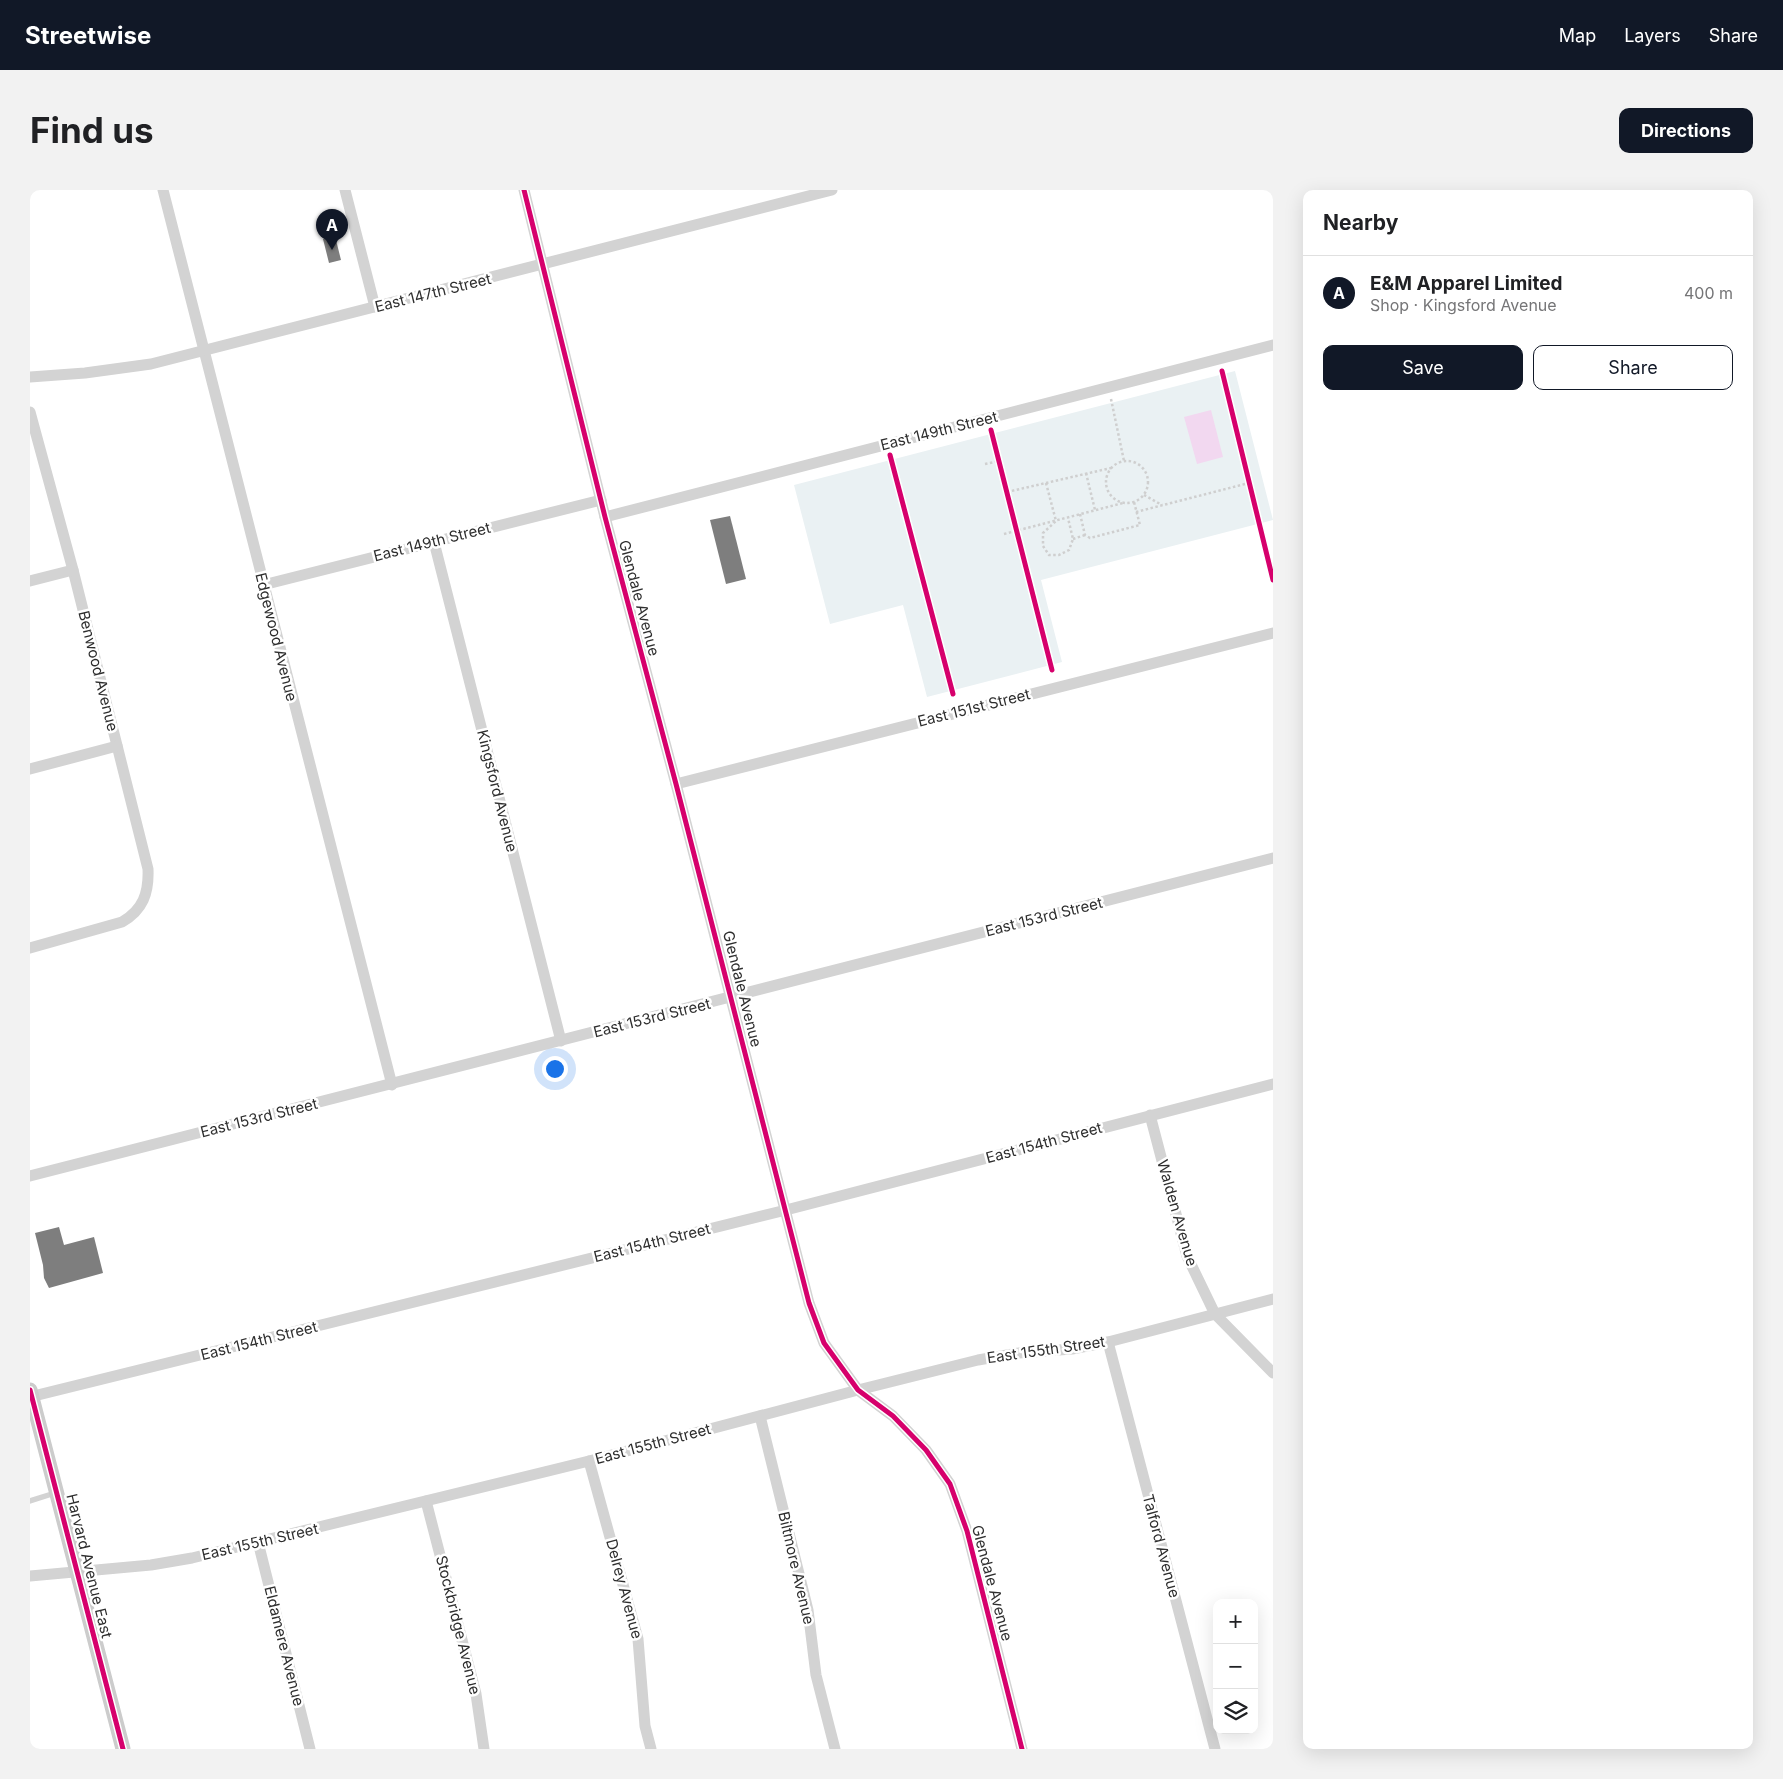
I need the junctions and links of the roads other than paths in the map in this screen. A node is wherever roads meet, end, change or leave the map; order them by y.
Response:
1 (163, 190) edge
2 (345, 190) edge
3 (524, 190) edge
4 (832, 190) edge
5 (543, 264) junction
6 (375, 308) junction
7 (1273, 345) edge
8 (204, 350) junction
9 (30, 378) edge
10 (30, 412) edge
11 (601, 500) junction
12 (605, 517) junction
13 (434, 542) junction
14 (73, 570) junction
15 (30, 581) edge
16 (263, 585) junction
17 (1273, 633) edge
18 (117, 746) junction
19 (30, 769) edge
20 (676, 784) junction
21 (1273, 858) edge
22 (30, 948) edge
23 (731, 998) junction
24 (560, 1041) junction
25 (392, 1084) junction
26 (1273, 1084) edge
27 (1150, 1115) junction
28 (30, 1176) edge
29 (786, 1210) junction
30 (1273, 1299) edge
31 (1215, 1314) junction
32 (1108, 1342) junction
33 (1273, 1373) edge
34 (858, 1390) junction
35 (31, 1395) edge
36 (760, 1416) junction
37 (589, 1461) junction
38 (57, 1493) junction
39 (426, 1501) junction
40 (30, 1502) edge
41 (258, 1542) junction
42 (78, 1570) junction
43 (30, 1576) edge
44 (123, 1749) edge
45 (310, 1749) edge
46 (484, 1749) edge
47 (651, 1749) edge
48 (835, 1749) edge
49 (1022, 1749) edge
50 (1215, 1749) edge

1 - 8 street, Edgewood Avenue
2 - 6 street
3 - 5 street, Glendale Avenue
4 - 5 street, East 147th Street
5 - 6 street, East 147th Street
5 - 11 street, Glendale Avenue
6 - 8 street, East 147th Street
7 - 12 street, East 149th Street
8 - 9 street, East 147th Street
8 - 16 street, Edgewood Avenue
10 - 14 street, Benwood Avenue
11 - 12 street, Glendale Avenue
11 - 13 street, East 149th Street
12 - 20 street, Glendale Avenue
13 - 16 street, East 149th Street
13 - 24 street, Kingsford Avenue
14 - 15 street
14 - 18 street, Benwood Avenue
16 - 25 street, Edgewood Avenue
17 - 20 street, East 151st Street
18 - 19 street
18 - 22 street, Benwood Avenue
20 - 23 street, Glendale Avenue
21 - 23 street, East 153rd Street
23 - 24 street, East 153rd Street
23 - 29 street, Glendale Avenue
24 - 25 street, East 153rd Street
25 - 28 street, East 153rd Street
26 - 27 street, East 154th Street
27 - 29 street, East 154th Street
27 - 31 street, Walden Avenue
29 - 34 street, Glendale Avenue
29 - 35 street, East 154th Street
30 - 31 street, East 155th Street
31 - 32 street, East 155th Street
31 - 33 street, Walden Avenue
32 - 34 street, East 155th Street
32 - 50 street, Talford Avenue
34 - 36 street, East 155th Street
34 - 49 street, Glendale Avenue
35 - 38 main road, Harvard Avenue East
36 - 37 street, East 155th Street
36 - 48 street, Biltmore Avenue
37 - 39 street, East 155th Street
37 - 47 street, Delrey Avenue
38 - 40 lane
38 - 42 main road, Harvard Avenue East
39 - 41 street, East 155th Street
39 - 46 street, Stockbridge Avenue
41 - 42 street, East 155th Street
41 - 45 street, Eldamere Avenue
42 - 43 street, East 155th Street
42 - 44 main road, Harvard Avenue East

